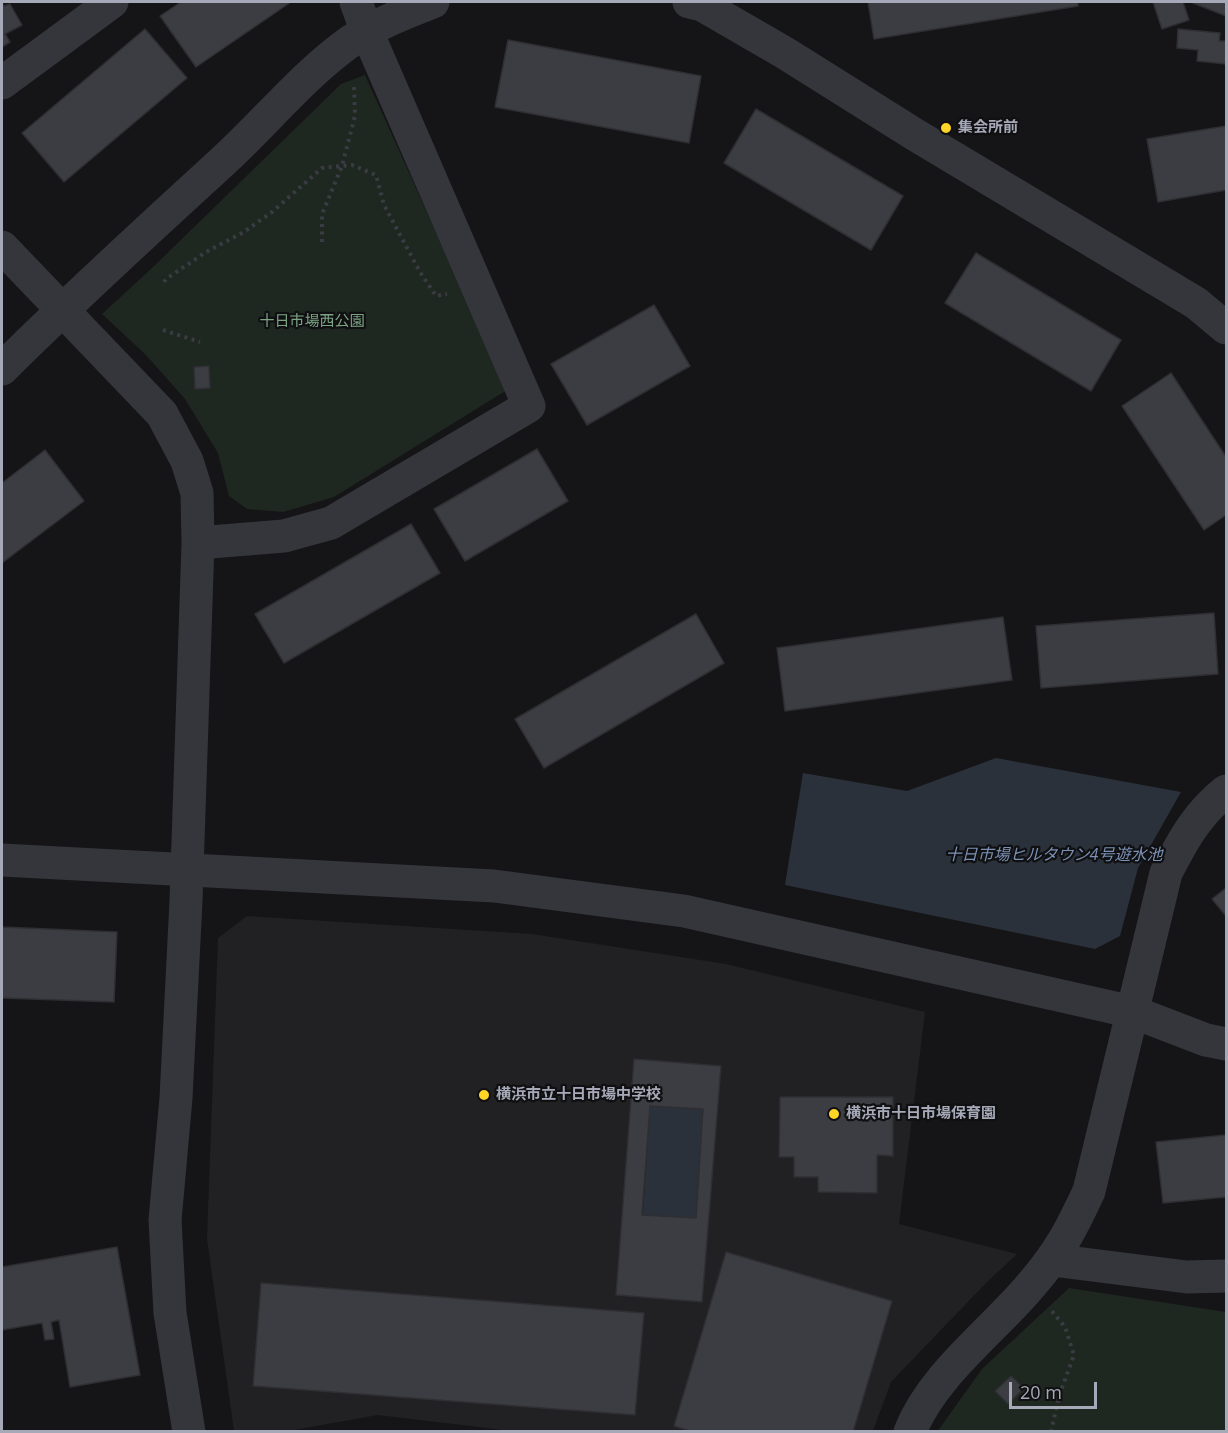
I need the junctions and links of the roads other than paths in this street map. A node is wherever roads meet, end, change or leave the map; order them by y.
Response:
1 (112, 2) edge
2 (356, 2) edge
3 (433, 2) edge
4 (689, 2) edge
5 (367, 32) junction
6 (2, 83) edge
7 (2, 247) edge
8 (61, 309) junction
9 (1227, 328) edge
10 (2, 369) edge
11 (198, 543) junction
12 (1227, 791) edge
13 (2, 860) edge
14 (187, 869) junction
15 (1133, 1012) junction
16 (1227, 1020) edge
17 (1227, 1044) edge
18 (1052, 1260) junction
19 (1227, 1276) edge
20 (189, 1431) edge
21 (910, 1431) edge

1 - 6 street
2 - 5 street
3 - 5 street
4 - 9 street
5 - 8 street
5 - 11 street
7 - 8 street
8 - 10 street
8 - 11 street
11 - 14 street
12 - 15 street
13 - 14 street
14 - 15 street
14 - 20 street
15 - 16 street
15 - 17 street
15 - 18 street
18 - 19 street
18 - 21 street

